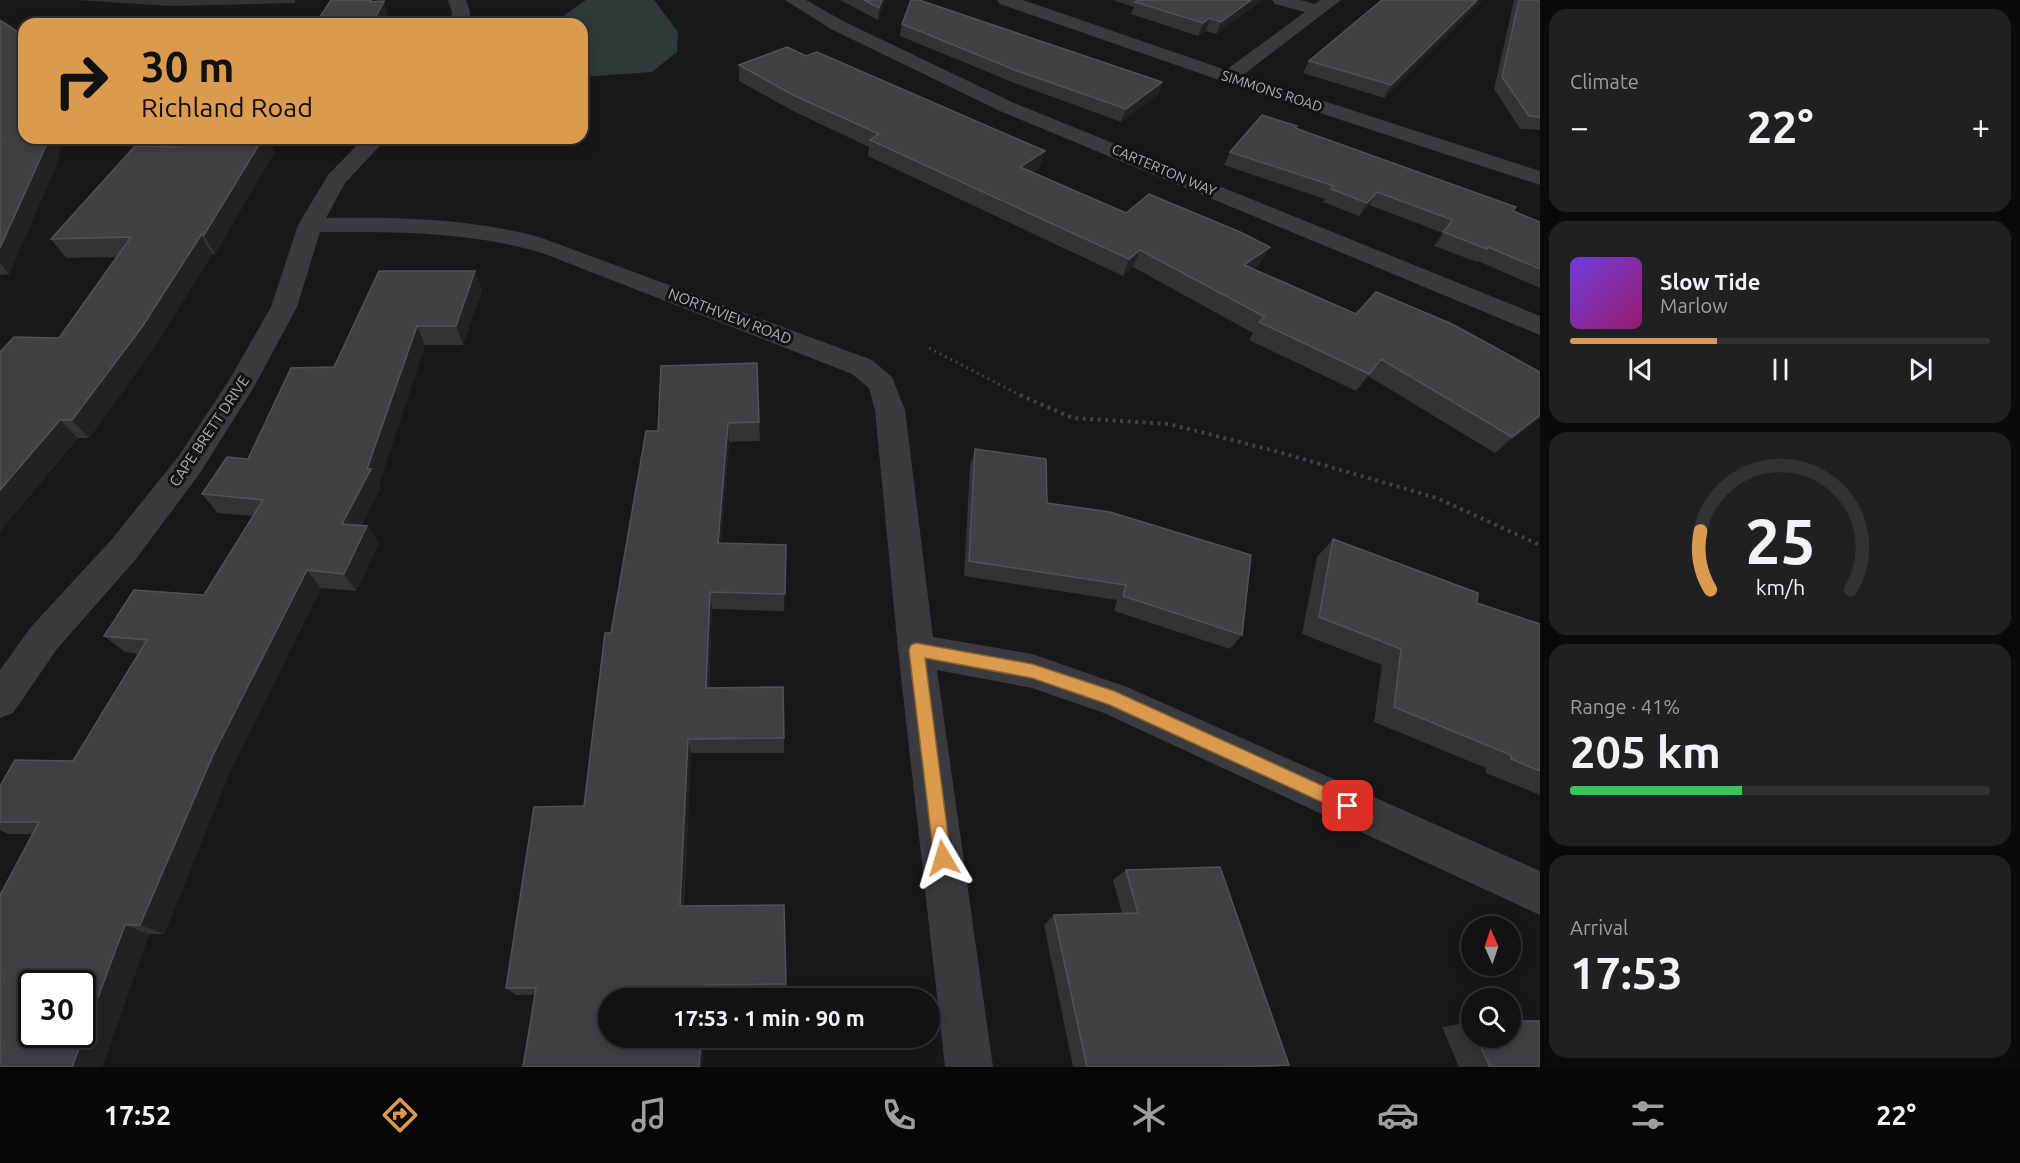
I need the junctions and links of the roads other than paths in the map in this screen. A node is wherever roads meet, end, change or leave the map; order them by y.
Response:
1 (456, 0) edge
2 (794, 0) edge
3 (1006, 0) edge
4 (1281, 0) edge
5 (1324, 5) edge
6 (460, 18) edge
7 (1229, 77) junction
8 (370, 144) edge
9 (1540, 178) edge
10 (310, 225) junction
11 (1540, 327) edge
12 (916, 650) junction
13 (0, 700) edge
14 (1540, 893) edge
15 (969, 1067) edge

1 - 6 street
2 - 11 street, CARTERTON WAY
3 - 7 street, SIMMONS ROAD
4 - 5 street
5 - 7 street
7 - 9 street, SIMMONS ROAD
8 - 10 street, CAPE BRETT DRIVE
10 - 12 street, NORTHVIEW ROAD
10 - 13 street, CAPE BRETT DRIVE
12 - 14 street
12 - 15 street, NORTHVIEW ROAD

